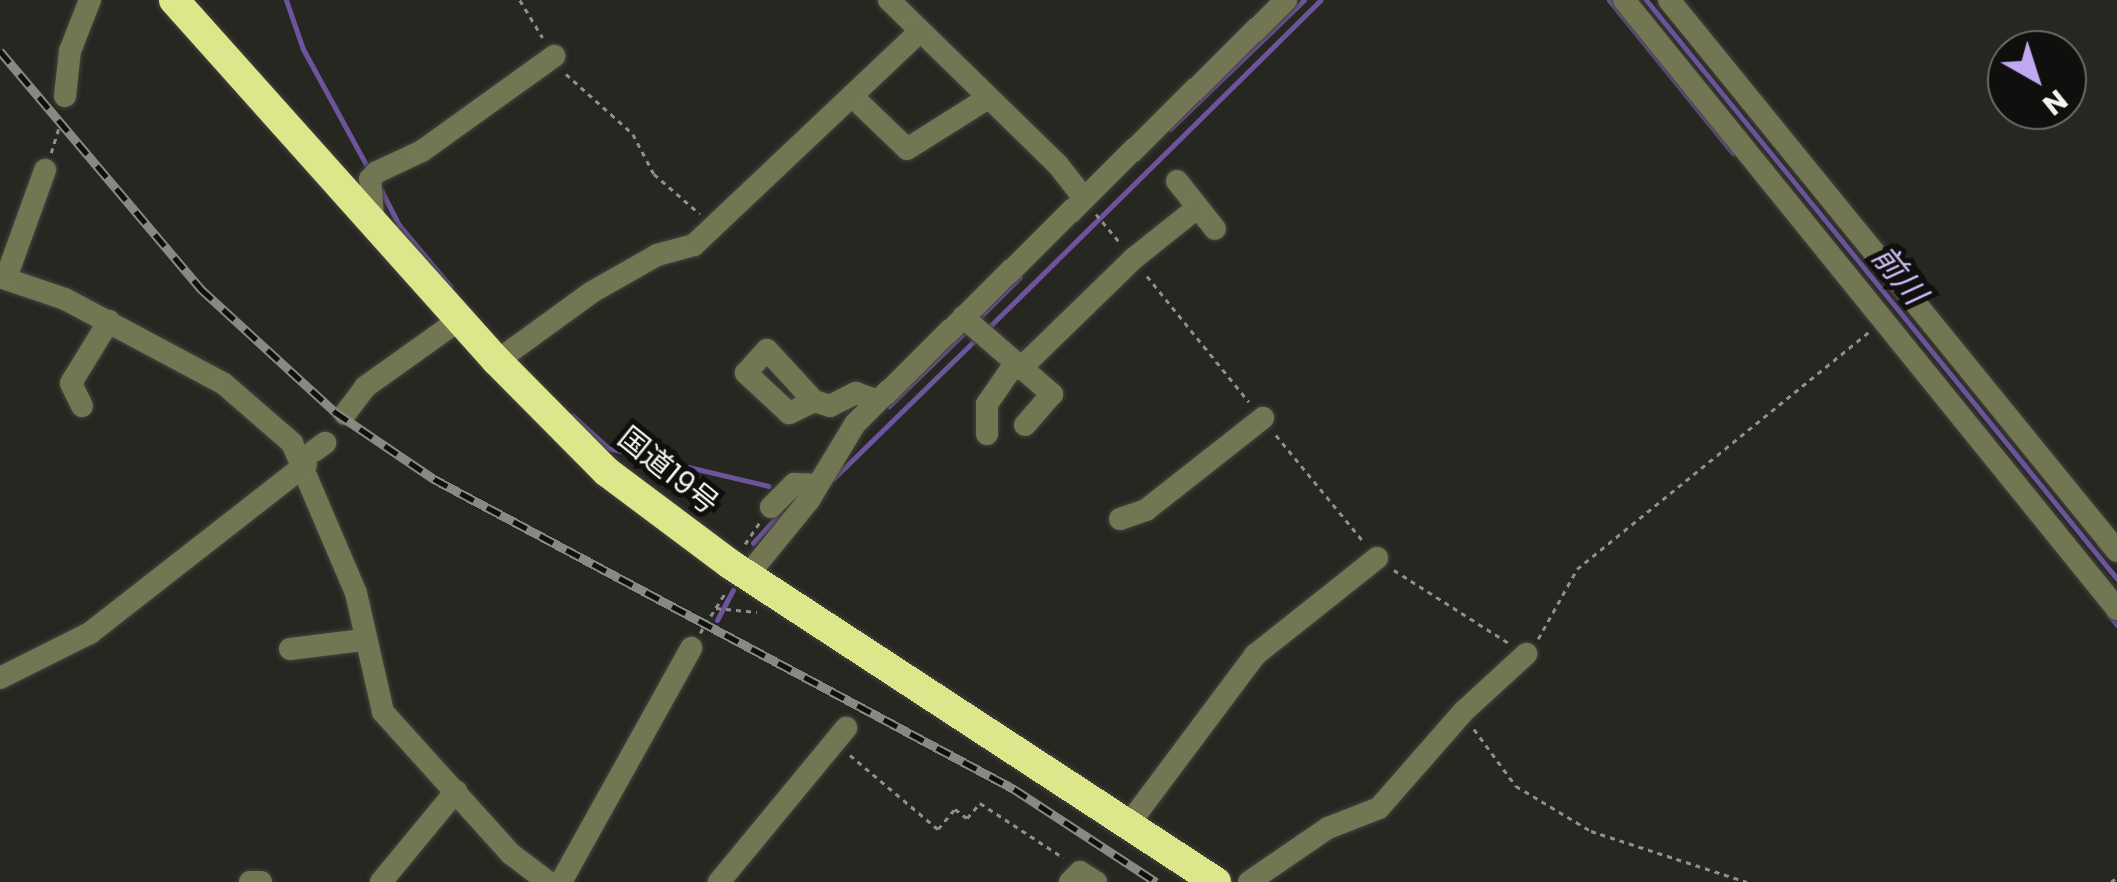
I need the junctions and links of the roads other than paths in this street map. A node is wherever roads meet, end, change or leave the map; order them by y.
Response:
1 (90, 0) edge
2 (174, 0) edge
3 (888, 0) edge
4 (1286, 0) edge
5 (1624, 0) edge
6 (1670, 0) edge
7 (919, 32) junction
8 (554, 56) road end
9 (65, 96) road end
10 (852, 96) junction
11 (988, 98) junction
12 (45, 170) road end
13 (1176, 181) dead end
14 (1083, 197) junction
15 (1198, 208) junction
16 (373, 218) junction
17 (1215, 230) dead end
18 (3, 278) edge
19 (964, 317) junction
20 (459, 320) junction
21 (109, 321) junction
22 (497, 362) junction
23 (1017, 367) junction
24 (814, 401) dead end
25 (878, 401) junction
26 (82, 406) dead end
27 (350, 407) dead end
28 (1263, 418) road end
29 (1025, 425) dead end
30 (986, 434) dead end
31 (315, 453) junction
32 (818, 486) junction
33 (771, 507) road end
34 (1120, 520) dead end
35 (2117, 551) edge
36 (1378, 558) road end
37 (740, 569) junction
38 (2117, 609) edge
39 (363, 640) junction
40 (290, 650) dead end
41 (1526, 654) road end
42 (684, 655) road end
43 (0, 678) edge
44 (840, 735) road end
45 (456, 791) junction
46 (1128, 825) junction
47 (250, 882) edge
48 (261, 882) edge
49 (381, 882) edge
50 (546, 882) edge
51 (562, 882) edge
52 (718, 882) edge
53 (1216, 882) edge
54 (1249, 882) edge

1 - 9 street
2 - 16 highway, 国道19号
3 - 7 street
4 - 14 street
5 - 38 street
6 - 35 street
7 - 10 street
7 - 11 street
8 - 16 street
10 - 11 street
10 - 22 street
11 - 14 street
12 - 18 street
13 - 15 street
14 - 19 street
15 - 17 street
15 - 23 street
16 - 20 highway, 国道19号
18 - 21 street
19 - 23 street
19 - 25 street
20 - 22 highway, 国道19号
20 - 27 street
21 - 26 street
21 - 31 street
22 - 37 highway, 国道19号
23 - 29 street
23 - 30 street
24 - 25 street
25 - 32 street
28 - 34 street
31 - 39 street
31 - 43 street
32 - 33 street
32 - 37 street
36 - 46 street
37 - 46 highway, 国道19号
39 - 40 street
39 - 45 street
41 - 54 street
42 - 51 street
44 - 52 street
45 - 49 street
45 - 50 street
46 - 53 highway, 国道19号
47 - 48 street

